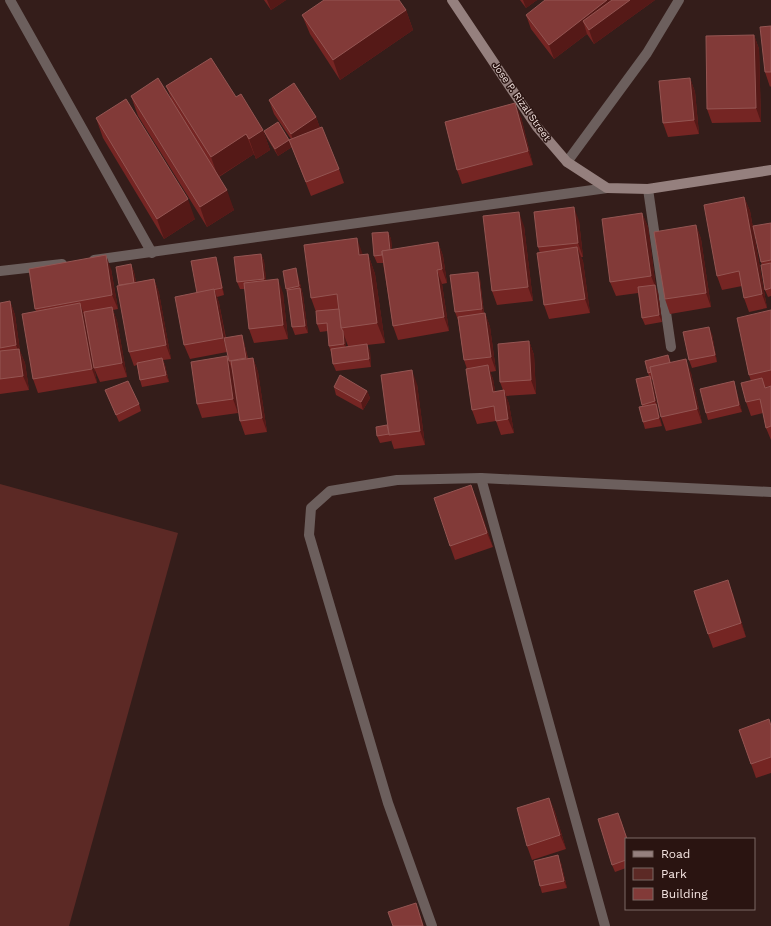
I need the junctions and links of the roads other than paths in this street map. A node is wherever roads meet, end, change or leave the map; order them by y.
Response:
1 (10, 0) edge
2 (452, 0) edge
3 (679, 0) edge
4 (568, 162) junction
5 (771, 170) edge
6 (607, 188) junction
7 (648, 189) junction
8 (152, 253) junction
9 (84, 261) edge
10 (68, 263) edge
11 (0, 271) edge
12 (671, 347) dead end
13 (481, 478) junction
14 (771, 492) edge
15 (432, 926) edge
16 (605, 926) edge

1 - 8 street
2 - 4 street, Jose P. Rizal Street
3 - 4 street
4 - 6 street, Jose P. Rizal Street
5 - 7 street
6 - 7 street
6 - 8 street
7 - 12 street
8 - 9 street
10 - 11 street
13 - 14 street
13 - 15 street
13 - 16 street

